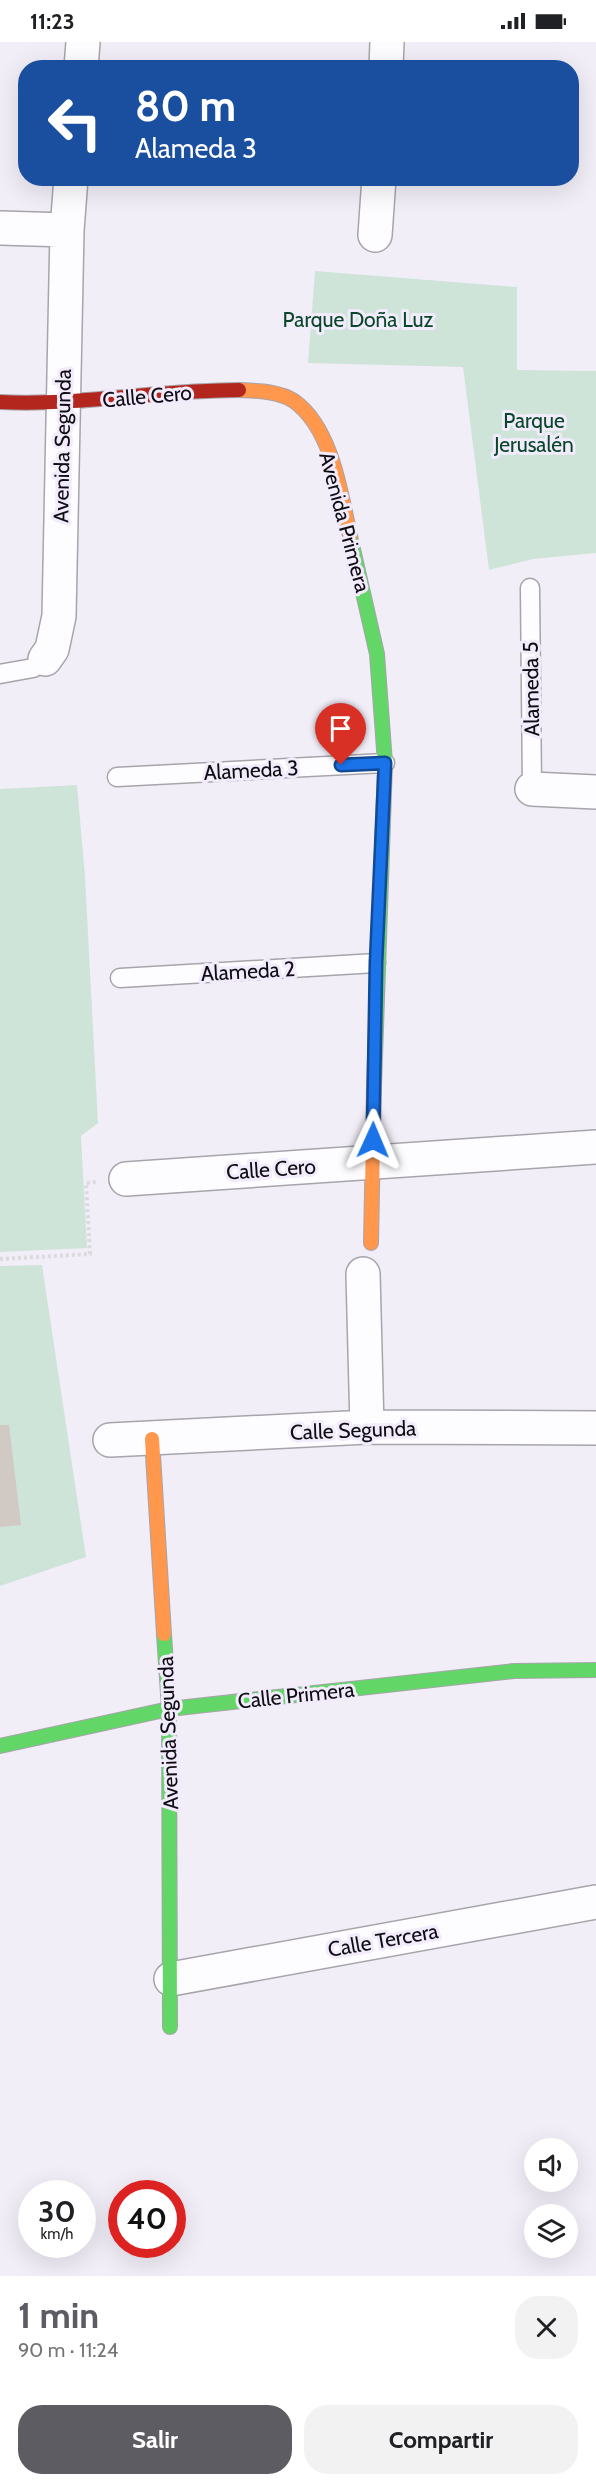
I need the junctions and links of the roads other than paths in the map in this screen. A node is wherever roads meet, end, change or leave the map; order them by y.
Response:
1 (83, 42) edge
2 (387, 42) edge
3 (82, 60) edge
4 (386, 60) edge
5 (70, 186) edge
6 (378, 186) edge
7 (0, 228) edge
8 (67, 230) junction
9 (375, 235) dead end
10 (292, 400) joint
11 (0, 402) edge
12 (63, 404) junction
13 (530, 588) dead end
14 (45, 659) joint
15 (0, 674) edge
16 (385, 763) junction
17 (117, 777) dead end
18 (532, 789) joint
19 (596, 792) edge
20 (376, 963) junction
21 (120, 978) dead end
22 (596, 1147) edge
23 (373, 1163) junction
24 (126, 1179) road end
25 (367, 1258) joint
26 (367, 1427) junction
27 (596, 1428) edge
28 (152, 1439) junction
29 (110, 1440) dead end
30 (596, 1670) edge
31 (170, 1709) junction
32 (0, 1746) edge
33 (596, 1902) edge
34 (171, 1979) junction
35 (170, 2027) dead end

1 - 3 street
2 - 4 street
5 - 8 street, Avenida Segunda
6 - 9 street
7 - 8 street
8 - 12 street, Avenida Segunda
10 - 12 street, Calle Cero
10 - 16 street, Avenida Primera
11 - 12 street, Calle Cero
12 - 14 street, Avenida Segunda
13 - 18 lane, Alameda 5
14 - 15 lane
16 - 17 lane, Alameda 3
16 - 20 street, Avenida Primera
18 - 19 street
20 - 21 lane, Alameda 2
20 - 23 street, Avenida Primera
22 - 23 street, Calle Cero
23 - 24 street, Calle Cero
23 - 25 street, Avenida Primera
25 - 26 street
26 - 27 street, Calle Segunda
26 - 28 street, Calle Segunda
28 - 29 street, Calle Segunda
28 - 31 street, Avenida Segunda
30 - 31 street, Calle Primera
31 - 32 street, Calle Primera
31 - 34 street, Avenida Segunda
33 - 34 street, Calle Tercera
34 - 35 street, Avenida Segunda

